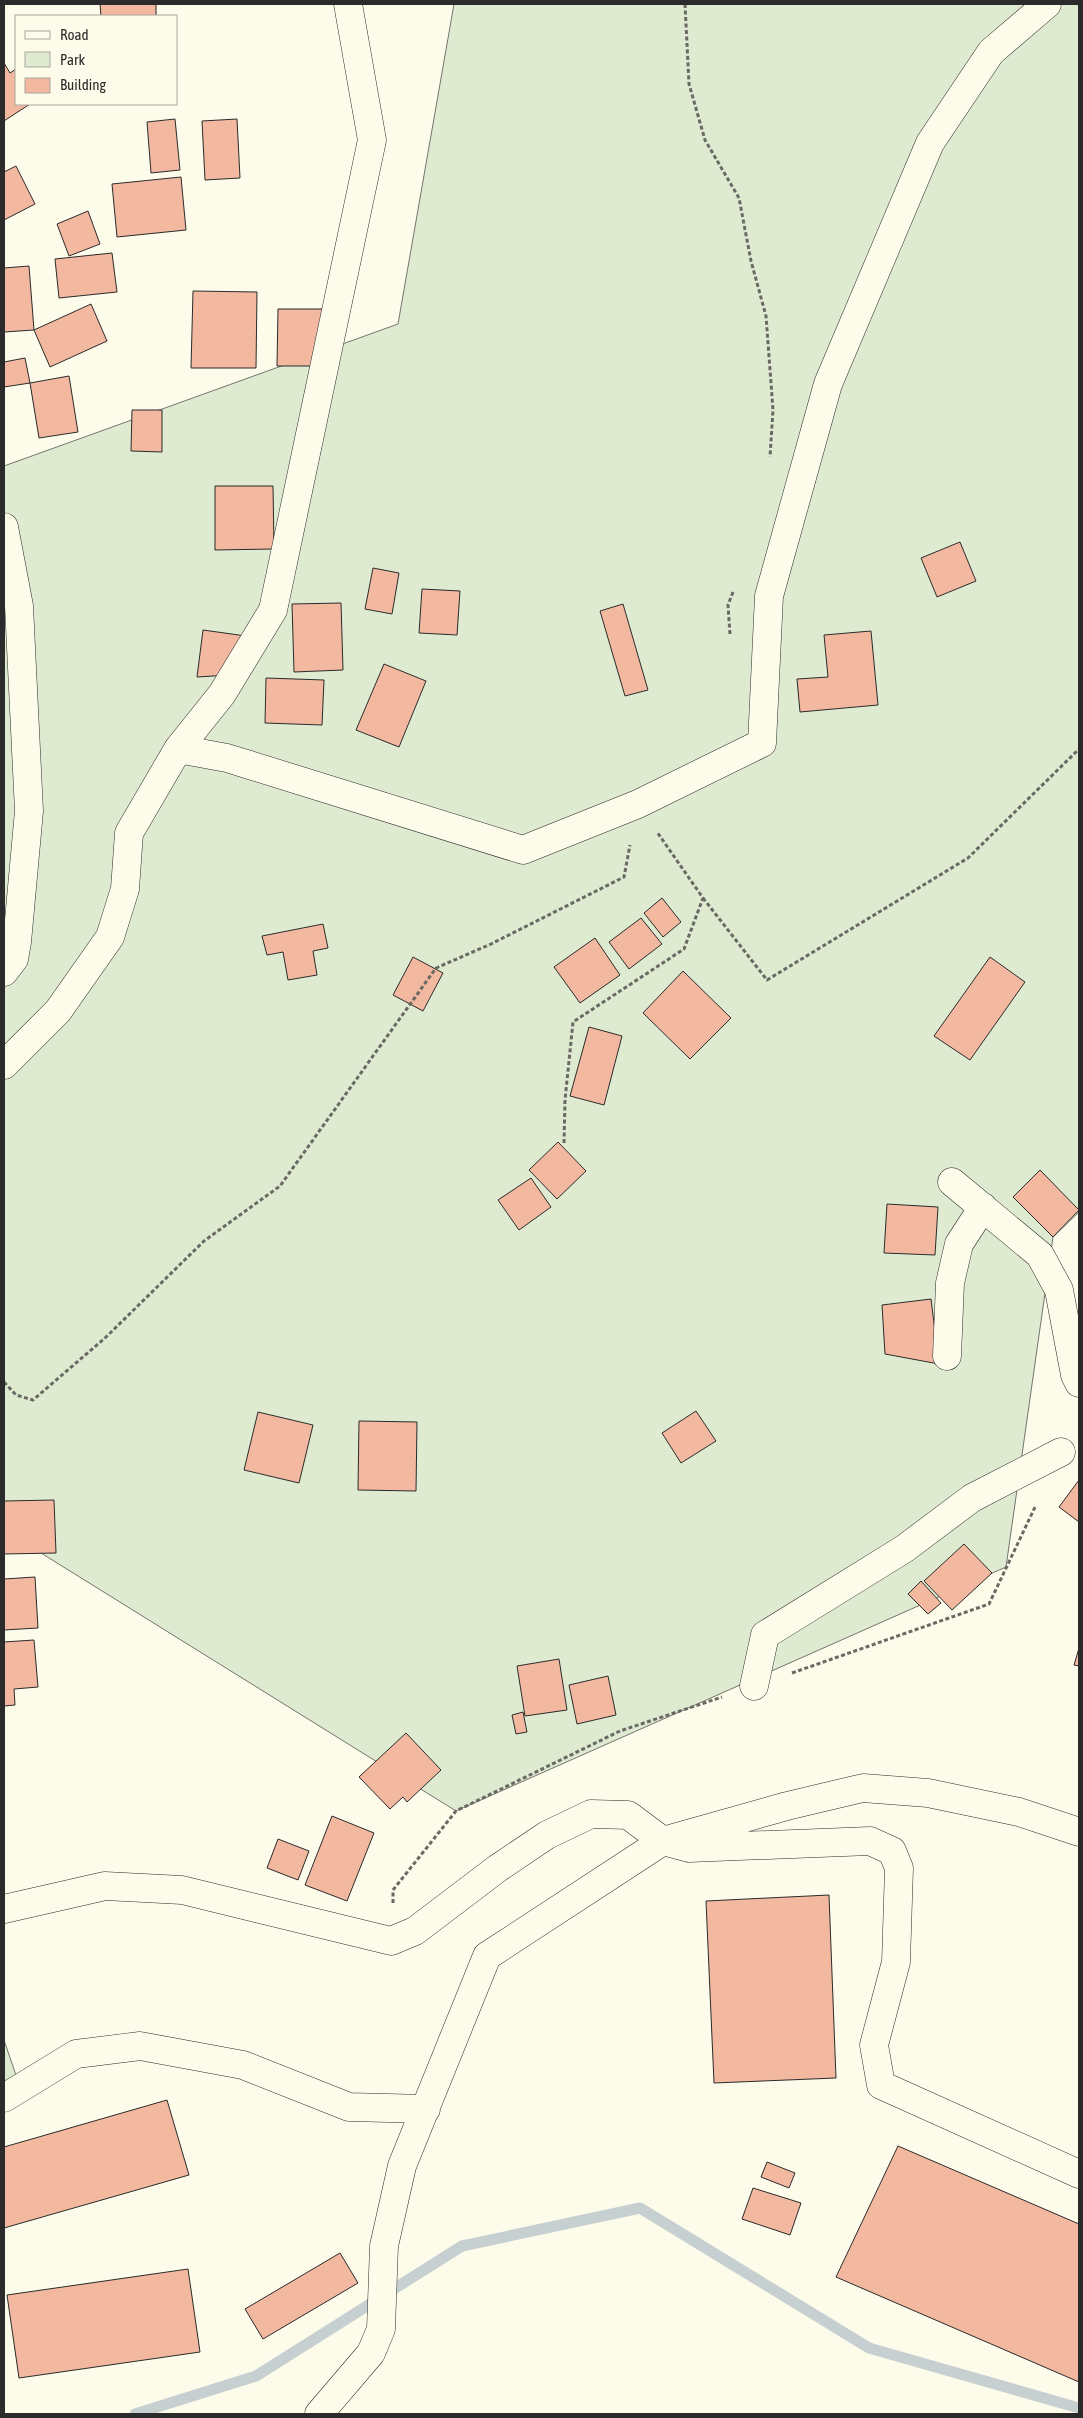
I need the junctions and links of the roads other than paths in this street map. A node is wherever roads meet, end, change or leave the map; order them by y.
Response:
1 (348, 4) edge
2 (1047, 4) edge
3 (4, 527) edge
4 (178, 749) junction
5 (14, 873) edge
6 (4, 972) edge
7 (4, 1065) edge
8 (952, 1182) dead end
9 (983, 1207) junction
10 (947, 1356) dead end
11 (1079, 1383) edge
12 (1061, 1452) dead end
13 (754, 1686) dead end
14 (1079, 1832) edge
15 (663, 1841) junction
16 (4, 1909) edge
17 (4, 2098) edge
18 (426, 2109) junction
19 (1079, 2174) edge
20 (319, 2414) edge

1 - 4 street
2 - 4 street
3 - 5 street
4 - 7 street
5 - 6 street
8 - 9 street
9 - 10 street
9 - 11 street
12 - 13 street
14 - 15 street
15 - 16 street
15 - 18 street
15 - 19 street
17 - 18 street
18 - 20 street

